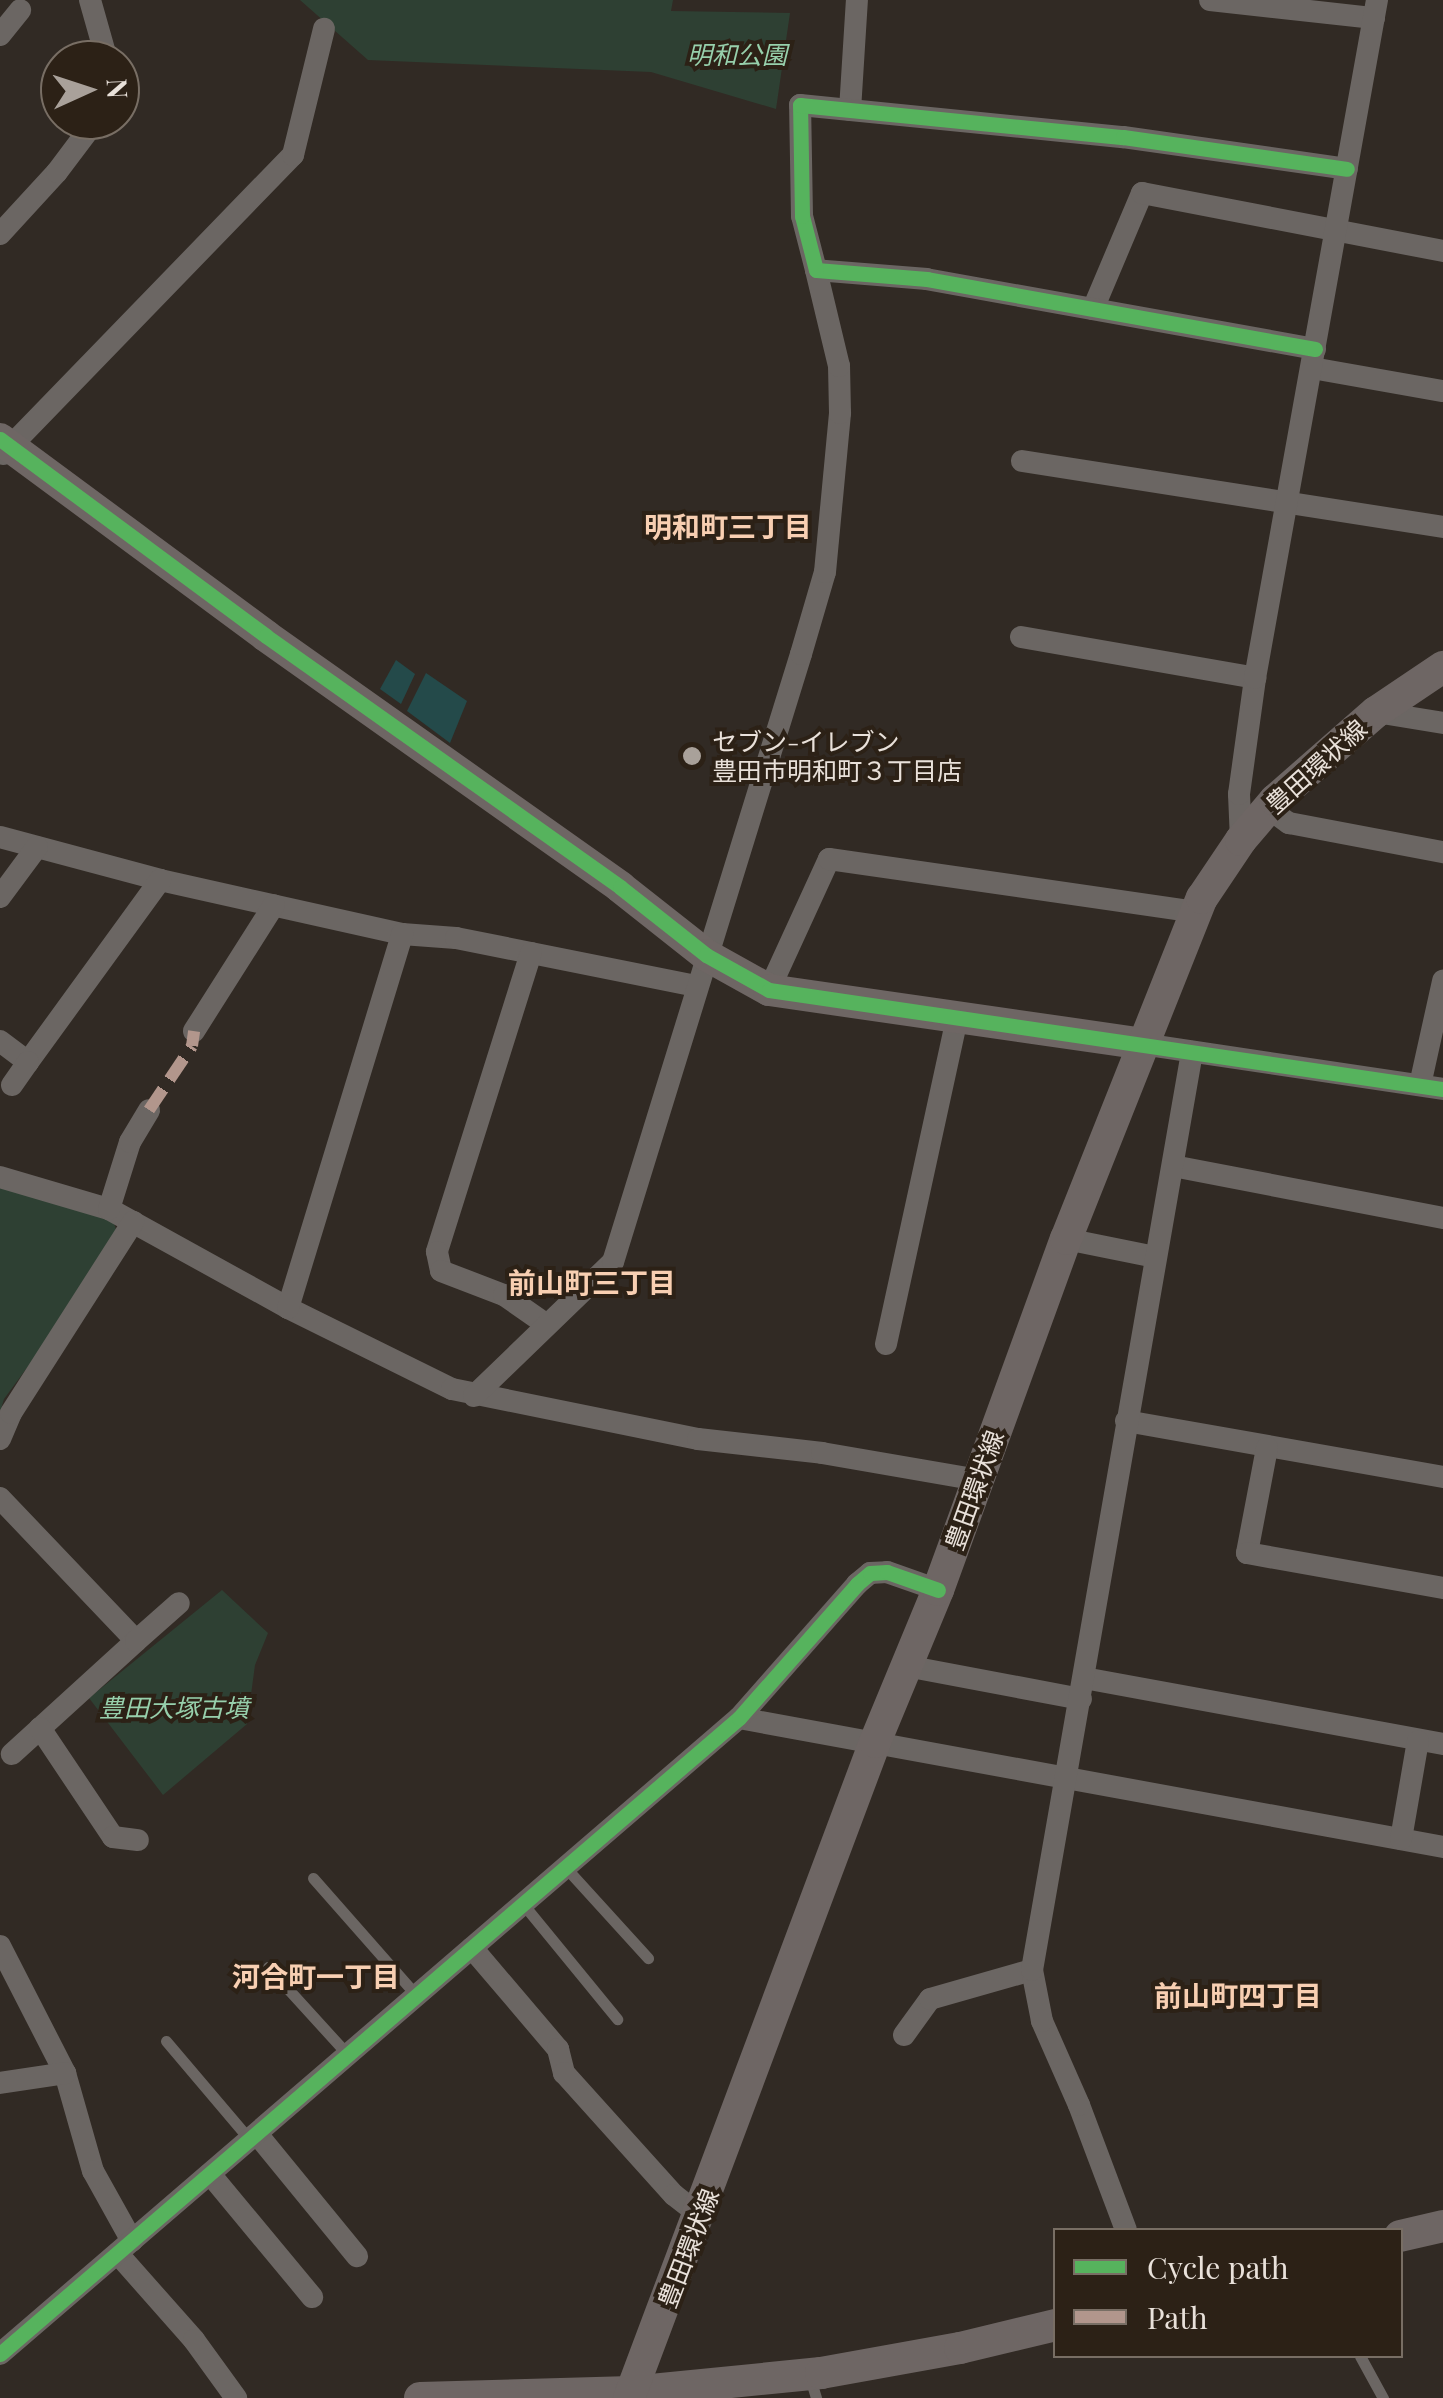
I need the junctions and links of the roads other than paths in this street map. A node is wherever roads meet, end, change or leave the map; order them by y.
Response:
1 (91, 0) edge
2 (857, 0) edge
3 (1210, 0) edge
4 (1376, 9) edge
5 (20, 10) dead end
6 (324, 30) dead end
7 (0, 35) edge
8 (102, 40) edge
9 (850, 110) junction
10 (81, 140) edge
11 (1347, 169) junction
12 (1335, 232) junction
13 (0, 234) edge
14 (1443, 251) edge
15 (816, 270) junction
16 (1092, 309) junction
17 (1313, 358) junction
18 (1443, 392) edge
19 (4, 448) edge
20 (1022, 461) dead end
21 (1286, 504) junction
22 (1443, 528) edge
23 (1021, 637) dead end
24 (1443, 667) edge
25 (1255, 678) junction
26 (1376, 712) junction
27 (1443, 723) edge
28 (1268, 808) junction
29 (0, 837) edge
30 (1241, 840) junction
31 (36, 847) junction
32 (1443, 852) edge
33 (160, 880) junction
34 (0, 897) edge
35 (274, 905) junction
36 (1197, 912) junction
37 (402, 934) junction
38 (531, 952) junction
39 (702, 970) junction
40 (1443, 980) edge
41 (769, 990) junction
42 (957, 1019) junction
43 (194, 1030) dead end
44 (0, 1042) edge
45 (1142, 1044) junction
46 (1192, 1052) junction
47 (28, 1062) junction
48 (12, 1085) dead end
49 (1432, 1087) edge
50 (149, 1110) dead end
51 (1173, 1166) junction
52 (0, 1177) edge
53 (109, 1209) junction
54 (1443, 1218) edge
55 (133, 1222) junction
56 (1066, 1240) junction
57 (1155, 1257) junction
58 (288, 1308) junction
59 (547, 1325) junction
60 (886, 1344) dead end
61 (474, 1396) junction
62 (1126, 1422) junction
63 (0, 1440) edge
64 (1267, 1448) junction
65 (1443, 1478) edge
66 (978, 1480) junction
67 (0, 1498) edge
68 (1443, 1588) edge
69 (938, 1590) junction
70 (180, 1603) dead end
71 (136, 1641) junction
72 (906, 1666) junction
73 (1082, 1688) junction
74 (739, 1718) junction
75 (40, 1728) junction
76 (1418, 1740) junction
77 (875, 1742) junction
78 (1443, 1744) edge
79 (12, 1754) dead end
80 (1067, 1777) junction
81 (1401, 1839) junction
82 (138, 1840) dead end
83 (1443, 1847) edge
84 (566, 1868) junction
85 (313, 1878) dead end
86 (523, 1904) junction
87 (0, 1946) edge
88 (472, 1948) junction
89 (648, 1958) dead end
90 (268, 1966) dead end
91 (1032, 1970) junction
92 (417, 1996) junction
93 (617, 2019) dead end
94 (904, 2035) dead end
95 (166, 2040) dead end
96 (348, 2055) junction
97 (65, 2072) junction
98 (0, 2083) edge
99 (254, 2137) junction
100 (210, 2174) junction
101 (700, 2216) junction
102 (1443, 2226) edge
103 (1125, 2228) edge
104 (1403, 2235) edge
105 (125, 2247) junction
106 (357, 2256) dead end
107 (312, 2297) dead end
108 (1053, 2325) edge
109 (0, 2354) edge
110 (1361, 2358) edge
111 (812, 2386) edge
112 (630, 2395) edge
113 (236, 2398) edge
114 (420, 2398) edge
115 (1383, 2398) edge

1 - 8 street
2 - 9 street
3 - 4 street
4 - 11 street
5 - 7 street
6 - 19 street
9 - 11 street
9 - 15 street
10 - 13 street
11 - 12 street
12 - 14 street
12 - 16 street
12 - 17 street
15 - 16 street
15 - 39 street
16 - 17 street
17 - 18 street
17 - 21 street
19 - 39 street
20 - 21 street
21 - 22 street
21 - 25 street
23 - 25 street
24 - 26 street, 豊田環状線
25 - 30 street
26 - 27 street
26 - 28 street, 豊田環状線
28 - 30 street, 豊田環状線
28 - 32 street
29 - 31 street
30 - 36 street, 豊田環状線
31 - 33 street
31 - 34 street
33 - 35 street
33 - 47 street
35 - 37 street
35 - 43 street
36 - 41 street
36 - 45 street, 豊田環状線
37 - 38 street
37 - 58 street
38 - 39 street
38 - 59 street
39 - 41 street
39 - 59 street
40 - 49 street
41 - 42 street
42 - 45 street
42 - 60 street
44 - 47 street
45 - 46 street
45 - 56 street, 豊田環状線
46 - 49 street
46 - 51 street
47 - 48 street
50 - 53 street
51 - 54 street
51 - 57 street
52 - 53 street
53 - 55 street
55 - 58 street
55 - 63 street
56 - 57 street
56 - 66 street, 豊田環状線
57 - 62 street
58 - 61 street
59 - 61 street
61 - 66 street
62 - 64 street
62 - 73 street
64 - 65 street
64 - 68 street
66 - 69 street, 豊田環状線
67 - 71 street
69 - 72 street, 豊田環状線
69 - 74 street
70 - 71 street
71 - 75 street
72 - 73 street
72 - 77 street, 豊田環状線
73 - 76 street
73 - 80 street
74 - 77 street
74 - 84 street
75 - 79 street
75 - 82 street
76 - 78 street
76 - 81 street
77 - 80 street
77 - 101 street, 豊田環状線
80 - 81 street
80 - 91 street
81 - 83 street
84 - 86 street
84 - 89 lane
85 - 92 lane
86 - 88 street
86 - 93 lane
87 - 97 street
88 - 92 street
88 - 101 street
90 - 96 lane
91 - 94 street
91 - 103 street
92 - 96 street
95 - 99 lane
96 - 99 street
97 - 98 street
97 - 105 street
99 - 100 street
99 - 106 street
100 - 105 street
100 - 107 street
101 - 112 street, 豊田環状線
102 - 104 street
105 - 109 street
105 - 113 street
108 - 111 street
110 - 115 lane
111 - 112 street
112 - 114 street

